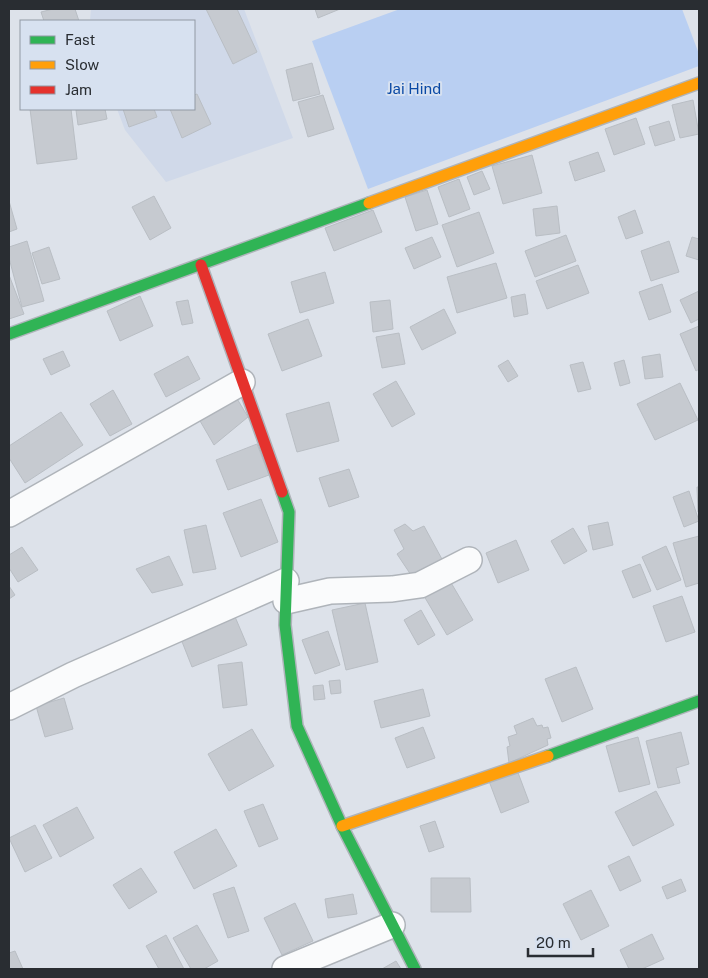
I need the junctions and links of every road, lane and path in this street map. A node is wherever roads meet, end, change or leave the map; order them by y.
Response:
1 (699, 83) edge
2 (201, 266) junction
3 (9, 334) edge
4 (242, 382) junction
5 (9, 514) edge
6 (469, 560) dead end
7 (286, 591) junction
8 (699, 701) edge
9 (9, 707) edge
10 (342, 826) junction
11 (392, 924) junction
12 (285, 969) edge
13 (415, 969) edge

1 - 2 street
2 - 3 street
2 - 4 street
4 - 5 street
4 - 7 street
6 - 7 street
7 - 9 street
7 - 10 street
8 - 10 street
10 - 11 street
11 - 12 street
11 - 13 street

